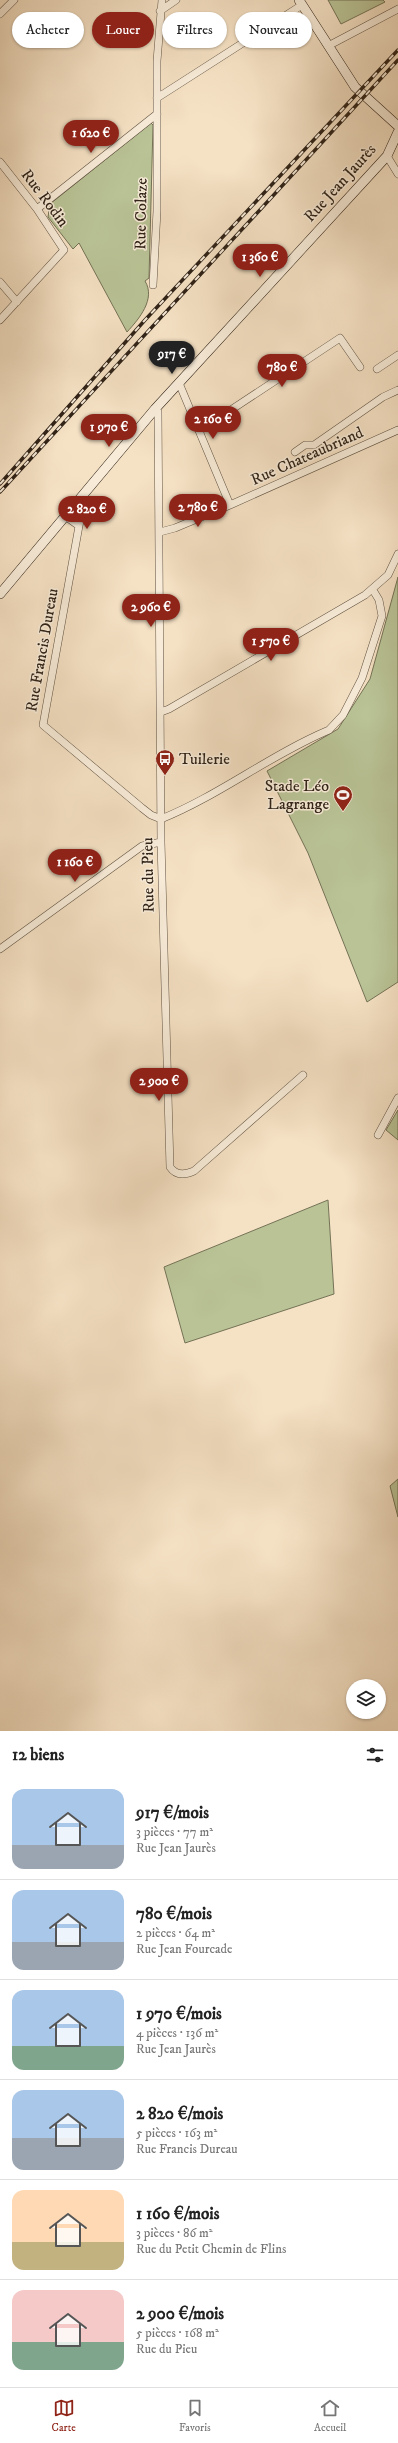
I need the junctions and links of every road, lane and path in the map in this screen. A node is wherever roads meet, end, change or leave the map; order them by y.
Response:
1 (14, 0) edge
2 (162, 0) edge
3 (176, 0) edge
4 (301, 3) edge
5 (398, 9) edge
6 (160, 11) junction
7 (0, 14) edge
8 (328, 46) junction
9 (157, 98) junction
10 (157, 114) junction
11 (398, 126) edge
12 (398, 132) edge
13 (387, 156) junction
14 (0, 162) edge
15 (398, 174) edge
16 (37, 209) junction
17 (0, 282) edge
18 (153, 285) dead end
19 (17, 302) junction
20 (0, 320) edge
21 (398, 355) edge
22 (360, 367) dead end
23 (377, 369) dead end
24 (179, 383) junction
25 (398, 390) edge
26 (155, 409) junction
27 (398, 430) edge
28 (199, 431) junction
29 (295, 452) dead end
30 (230, 505) junction
31 (73, 506) junction
32 (65, 516) junction
33 (79, 526) junction
34 (160, 532) junction
35 (398, 554) edge
36 (373, 590) junction
37 (0, 594) edge
38 (161, 712) junction
39 (161, 819) junction
40 (161, 842) junction
41 (0, 949) edge
42 (304, 1075) dead end
43 (398, 1098) edge
44 (378, 1135) dead end

1 - 7 street
2 - 6 street, Rue Colaze
3 - 6 street
4 - 8 main road
4 - 9 street
5 - 8 street
6 - 9 street, Rue Colaze
8 - 11 main road
9 - 10 street, Rue Colaze
10 - 16 street
10 - 18 street, Rue Colaze
12 - 13 main road, Rue Jean Jaurès
13 - 15 street
13 - 24 main road, Rue Jean Jaurès
14 - 16 street, Rue Rodin
16 - 19 street, Rue Rodin
17 - 19 street
19 - 20 street
21 - 23 street
22 - 28 street
24 - 26 main road, Rue Jean Jaurès
24 - 28 street
25 - 29 street
26 - 31 main road, Rue Jean Jaurès
26 - 34 street, Rue du Pieu
27 - 30 street, Rue Chateaubriand
28 - 30 street
30 - 34 street, Rue Chateaubriand
31 - 32 main road, Rue Jean Jaurès
31 - 33 street, Rue Francis Dureau
32 - 33 street
32 - 37 main road, Rue Jean Jaurès
33 - 39 street, Rue Francis Dureau
34 - 38 street, Rue du Pieu
35 - 36 street
36 - 38 street
36 - 39 street
38 - 39 street, Rue du Pieu
39 - 40 street, Rue du Pieu
40 - 41 street
40 - 42 street, Rue du Pieu
43 - 44 street

